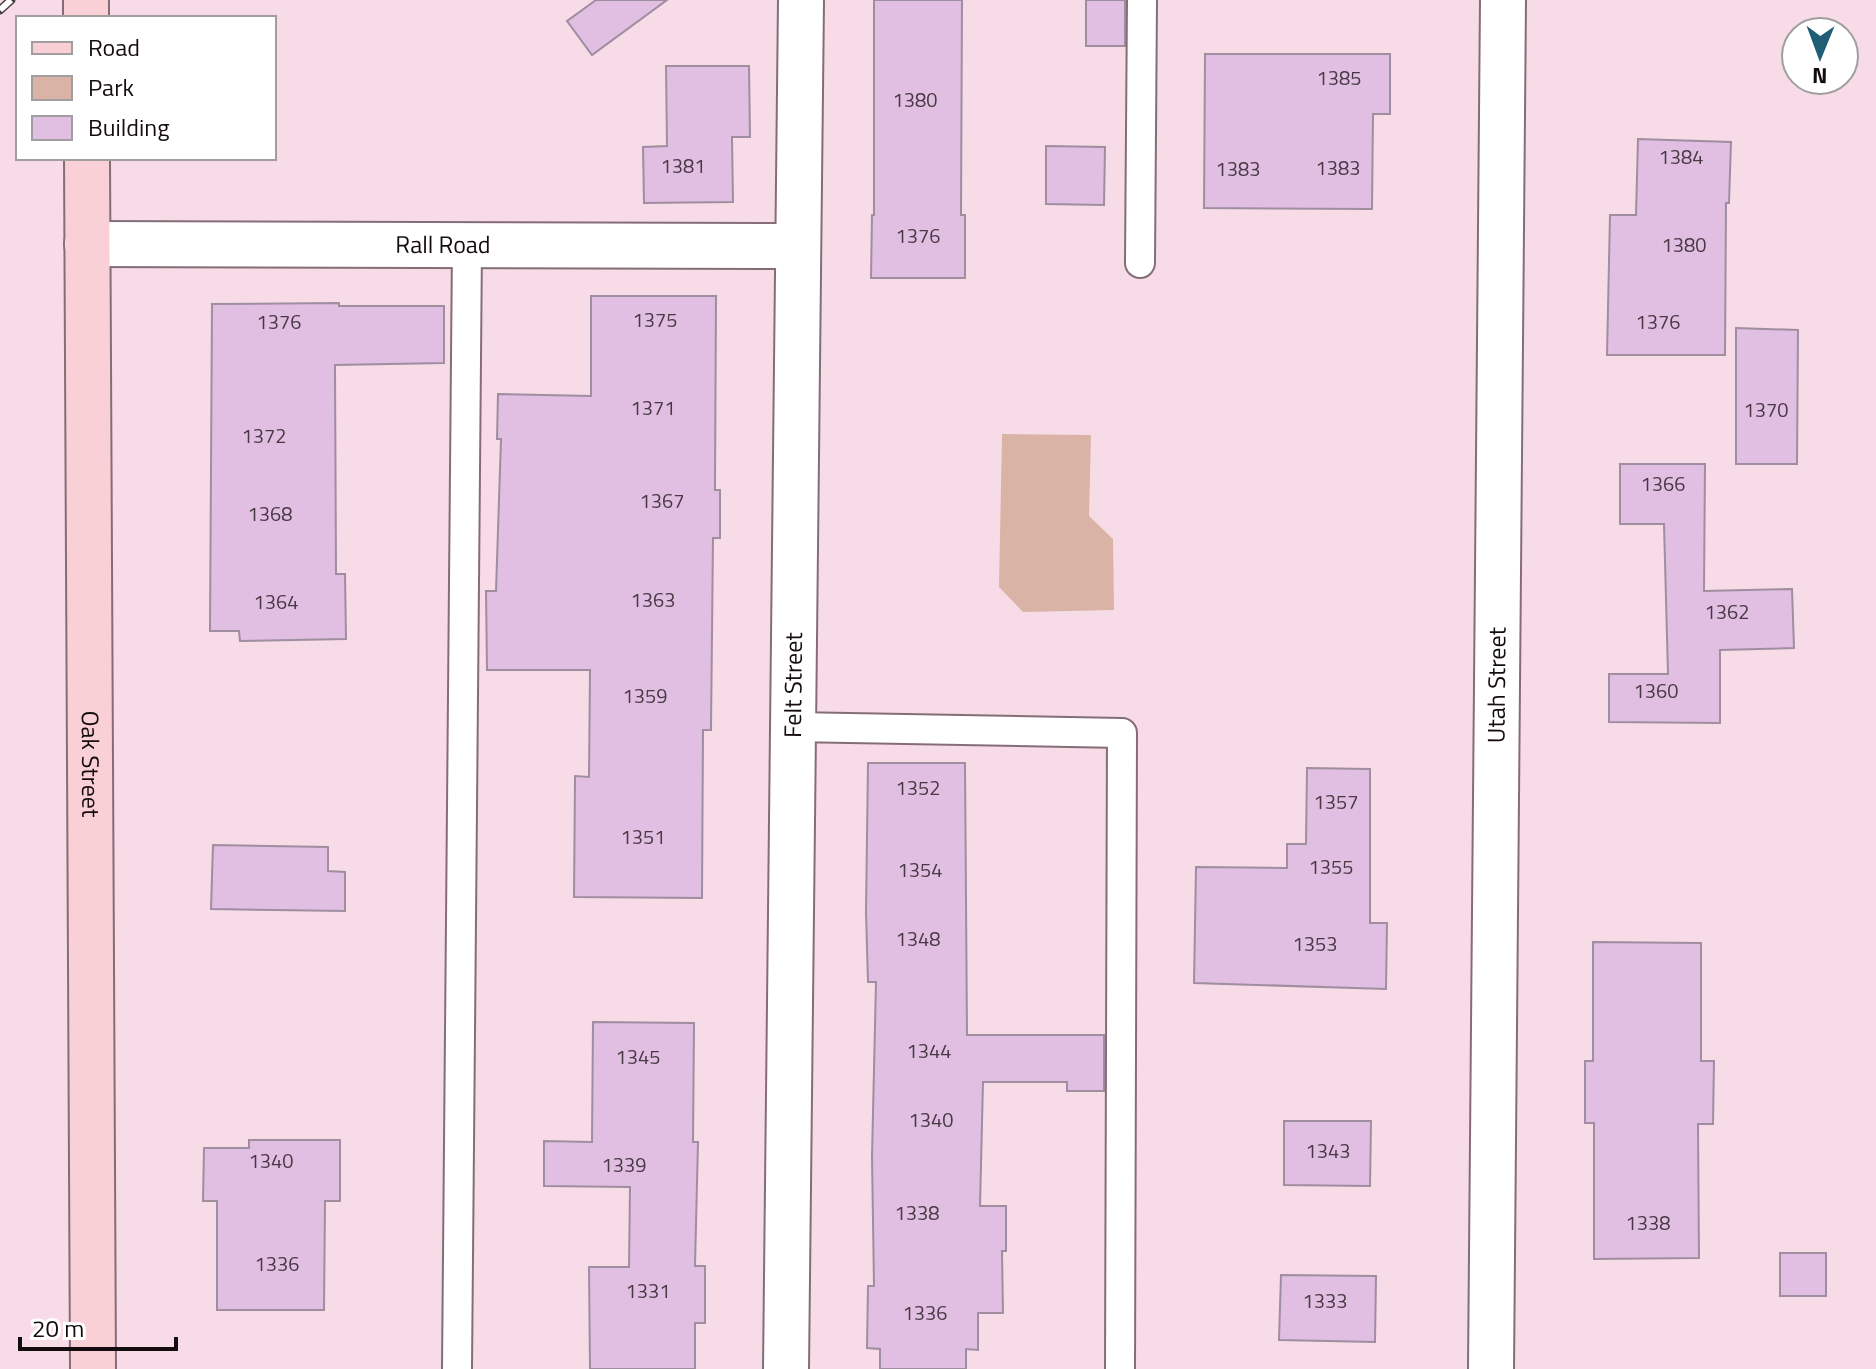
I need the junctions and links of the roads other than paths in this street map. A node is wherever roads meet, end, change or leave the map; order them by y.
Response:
1 (801, 0) edge
2 (1142, 0) edge
3 (1503, 0) edge
4 (87, 160) edge
5 (87, 244) junction
6 (467, 246) junction
7 (798, 246) junction
8 (1140, 263) dead end
9 (793, 727) junction
10 (93, 1369) edge
11 (457, 1369) edge
12 (786, 1369) edge
13 (1120, 1369) edge
14 (1491, 1369) edge

1 - 7 street, Felt Street
2 - 8 lane
3 - 14 street, Utah Street
4 - 5 street, Oak Street
5 - 6 street, Rall Road
5 - 10 street, Oak Street
6 - 7 street, Rall Road
6 - 11 lane
7 - 9 street, Felt Street
9 - 12 street, Felt Street
9 - 13 lane

